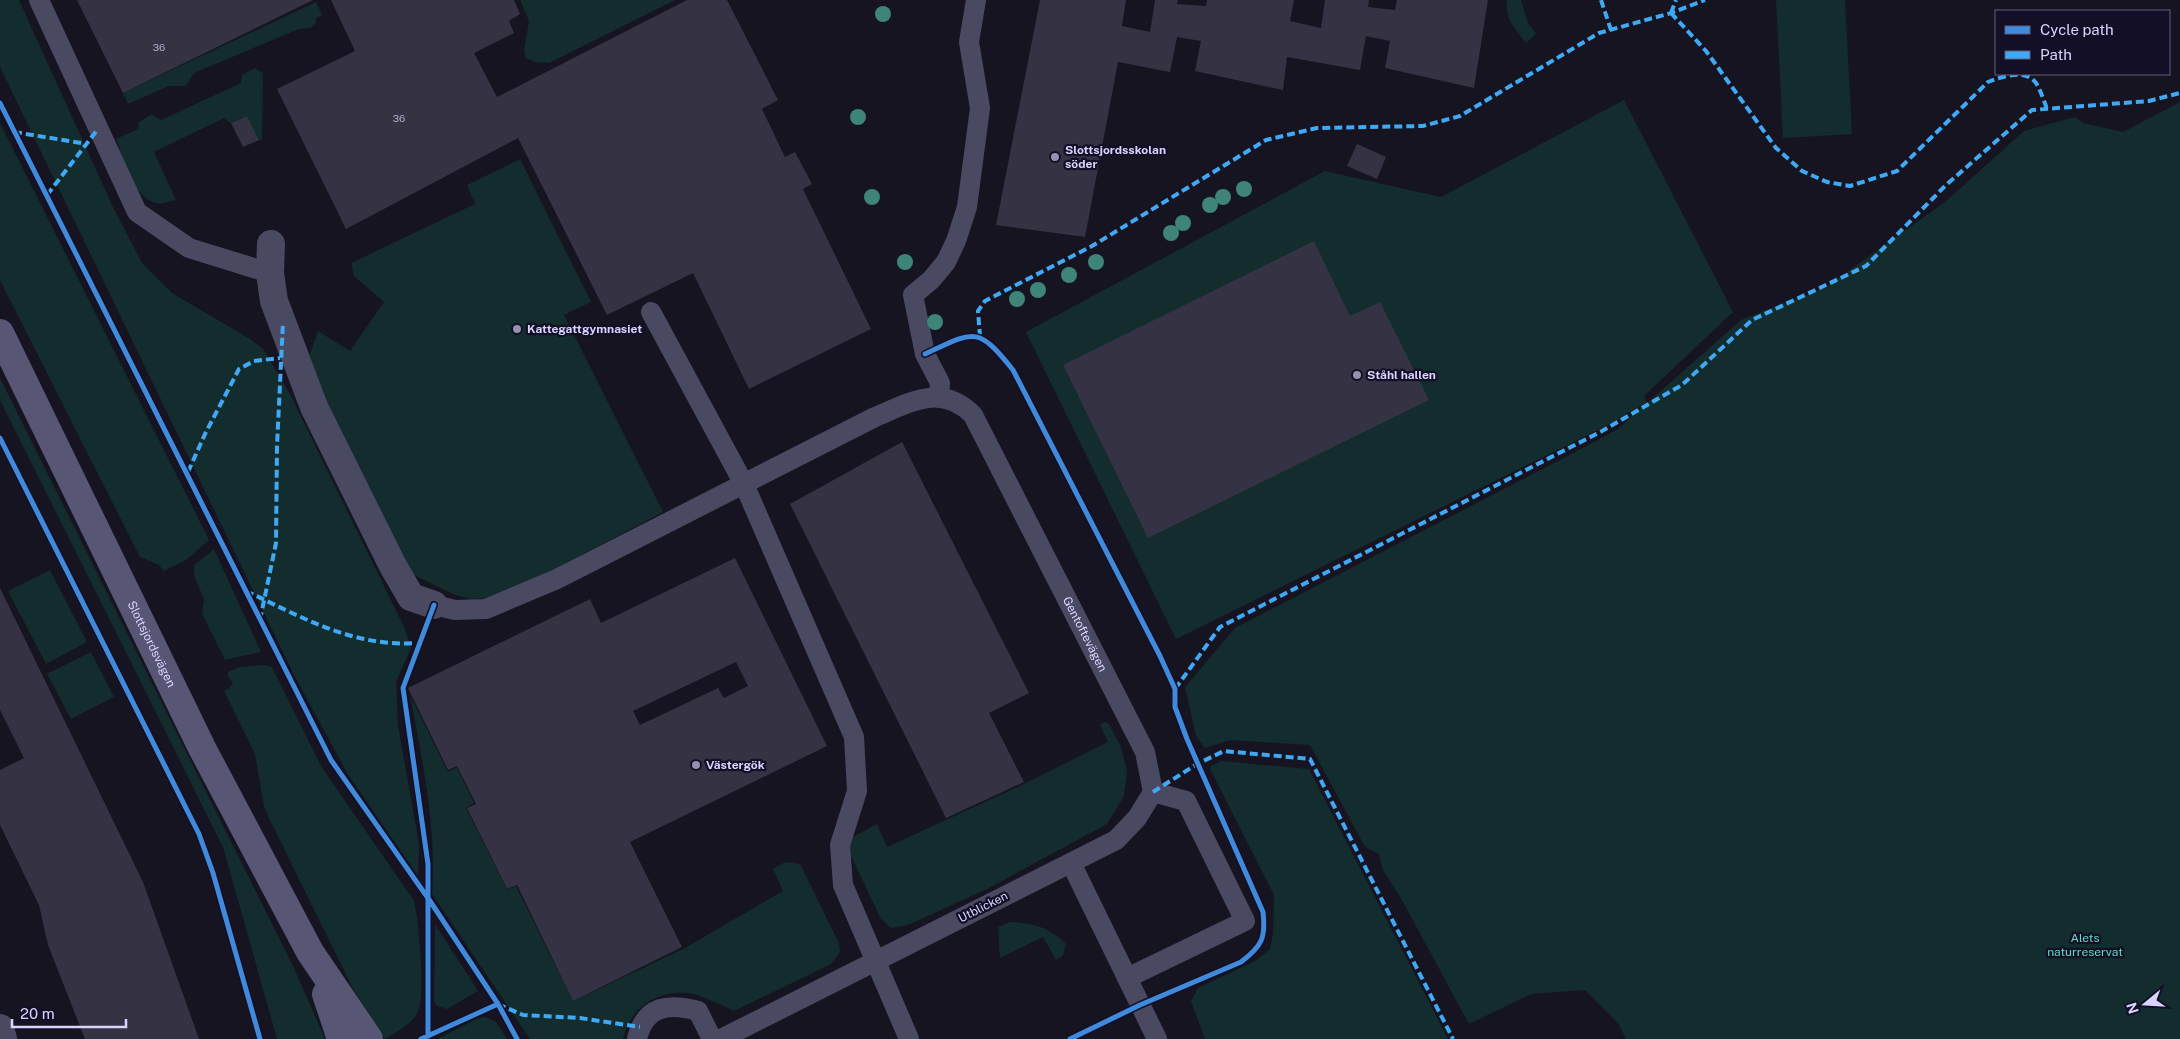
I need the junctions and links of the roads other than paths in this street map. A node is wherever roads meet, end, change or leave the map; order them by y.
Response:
1 (39, 0) edge
2 (976, 0) edge
3 (271, 244) dead end
4 (270, 273) junction
5 (651, 312) dead end
6 (0, 333) edge
7 (939, 397) junction
8 (744, 484) junction
9 (434, 605) joint
10 (1153, 792) junction
11 (1071, 863) junction
12 (310, 952) junction
13 (875, 962) junction
14 (1127, 978) junction
15 (0, 1028) edge
16 (3, 1039) edge
17 (341, 1039) edge
18 (369, 1039) edge
19 (637, 1039) edge
20 (712, 1039) edge
21 (721, 1039) edge
22 (909, 1039) edge
23 (1157, 1039) edge

1 - 4 lane
2 - 7 lane
3 - 4 street
4 - 9 street
5 - 8 lane
6 - 12 main road, Slottsjordsvägen
7 - 8 lane
7 - 10 lane, Gentoftevägen
8 - 9 lane
8 - 13 lane
10 - 11 lane
10 - 14 lane
11 - 13 lane, Utblicken
11 - 14 lane
12 - 17 main road, Slottsjordsvägen
12 - 18 main road, Slottsjordsvägen
13 - 21 lane, Utblicken
13 - 22 lane
14 - 23 lane
15 - 16 street
19 - 20 lane

